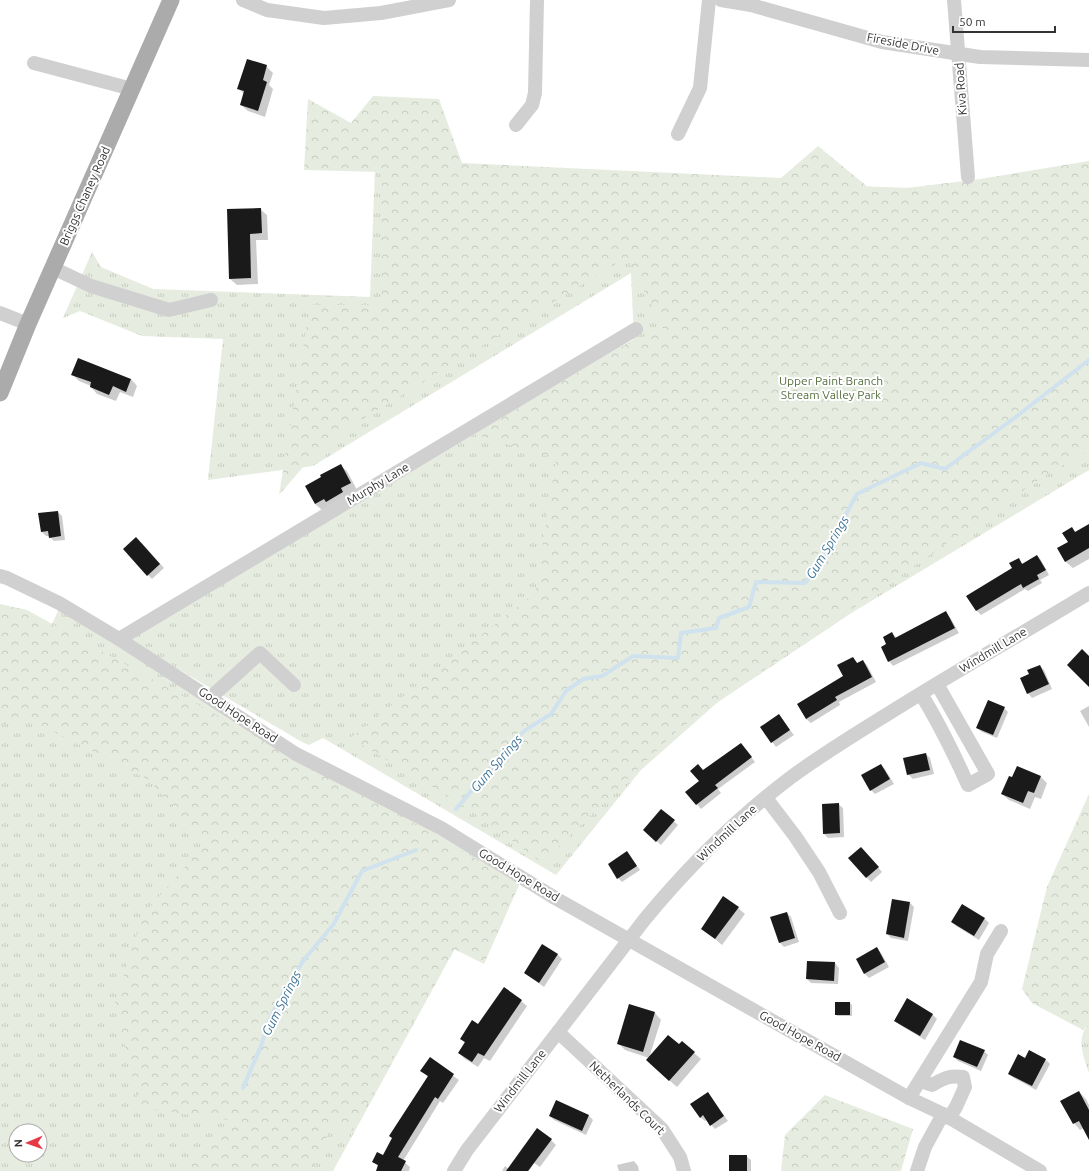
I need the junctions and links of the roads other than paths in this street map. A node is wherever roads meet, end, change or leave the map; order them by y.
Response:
1 (171, 0) edge
2 (243, 0) edge
3 (449, 0) edge
4 (537, 0) edge
5 (709, 0) edge
6 (721, 0) edge
7 (954, 0) edge
8 (959, 54) junction
9 (1089, 60) edge
10 (34, 64) dead end
11 (132, 89) junction
12 (516, 125) dead end
13 (678, 134) dead end
14 (968, 177) dead end
15 (53, 268) junction
16 (211, 300) dead end
17 (0, 313) edge
18 (28, 324) junction
19 (636, 329) dead end
20 (0, 393) edge
21 (0, 576) edge
22 (1089, 593) edge
23 (119, 639) junction
24 (937, 684) junction
25 (294, 685) dead end
26 (921, 694) junction
27 (210, 697) junction
28 (766, 798) junction
29 (840, 913) dead end
30 (1001, 931) dead end
31 (630, 940) junction
32 (558, 1032) junction
33 (920, 1081) junction
34 (909, 1098) junction
35 (946, 1116) junction
36 (454, 1171) edge
37 (684, 1171) edge
38 (917, 1171) edge
39 (1040, 1171) edge

1 - 11 main road, Briggs Chaney Road
2 - 3 street
4 - 12 street
5 - 13 street
6 - 8 street, Fireside Drive
7 - 8 street, Kiva Road
8 - 9 street, Fireside Drive
8 - 14 street, Kiva Road
10 - 11 street
11 - 15 main road, Briggs Chaney Road
15 - 16 street
15 - 18 main road, Briggs Chaney Road
17 - 18 street
18 - 20 main road, Briggs Chaney Road
19 - 23 street, Murphy Lane
21 - 23 street, Good Hope Road
22 - 24 street, Windmill Lane
23 - 27 street, Good Hope Road
24 - 26 street, Windmill Lane
24 - 26 street
25 - 27 street
26 - 28 street, Windmill Lane
27 - 31 street, Good Hope Road
28 - 29 street
28 - 31 street, Windmill Lane
30 - 33 street
31 - 32 street, Windmill Lane
31 - 34 street, Good Hope Road
32 - 36 street, Windmill Lane
32 - 37 street, Netherlands Court
33 - 34 street
33 - 35 street
34 - 35 street, Good Hope Road
35 - 38 street
35 - 39 street, Good Hope Road

